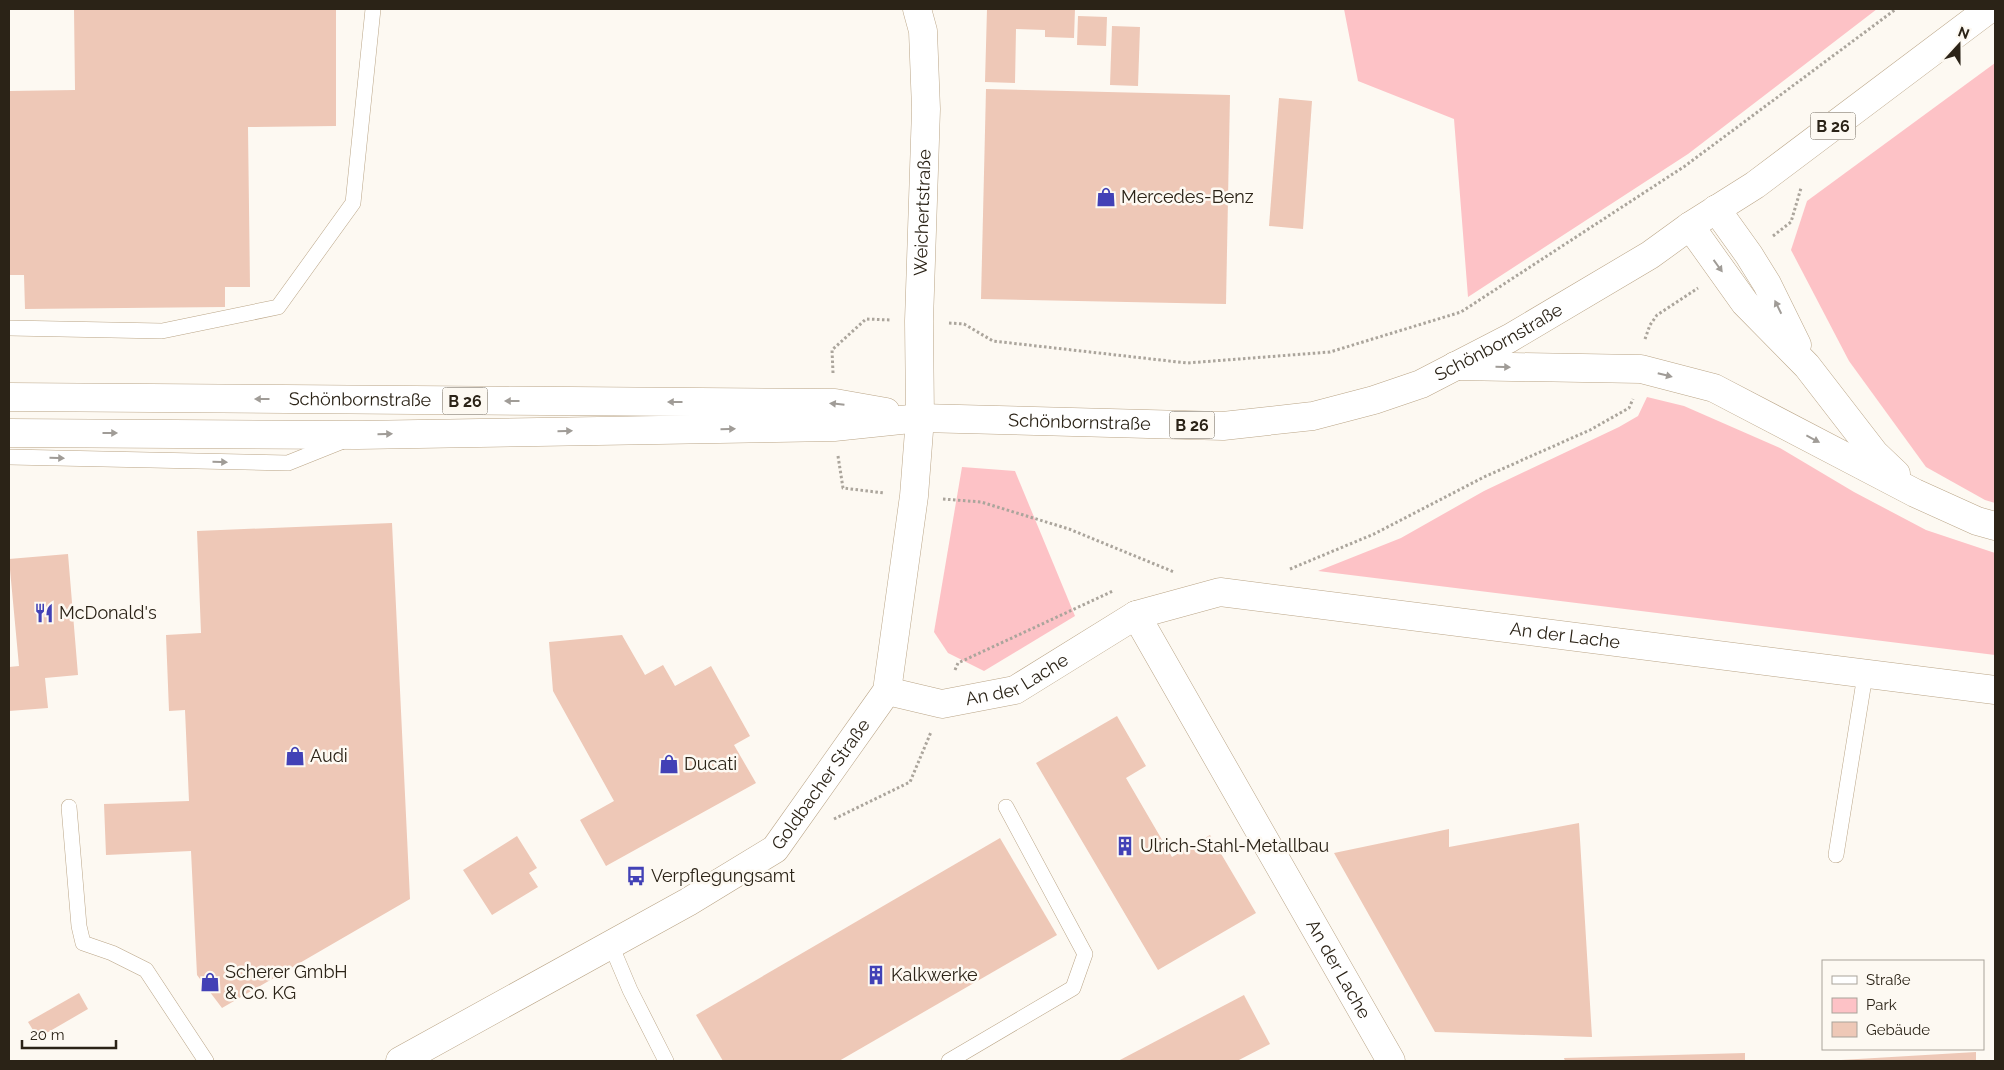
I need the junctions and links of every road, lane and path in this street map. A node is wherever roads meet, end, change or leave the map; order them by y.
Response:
1 (373, 9) edge
2 (916, 9) edge
3 (1896, 9) edge
4 (1989, 9) edge
5 (1716, 209) junction
6 (1690, 226) junction
7 (919, 321) junction
8 (9, 328) edge
9 (1454, 366) junction
10 (1807, 366) junction
11 (9, 397) edge
12 (834, 415) junction
13 (920, 418) junction
14 (9, 432) edge
15 (358, 435) junction
16 (9, 457) edge
17 (1915, 492) junction
18 (914, 496) junction
19 (1995, 526) edge
20 (1174, 572) junction
21 (1184, 572) dead end
22 (1166, 574) dead end
23 (1118, 589) dead end
24 (1136, 615) junction
25 (1864, 675) junction
26 (887, 690) junction
27 (1995, 690) edge
28 (942, 704) junction
29 (68, 807) dead end
30 (1006, 807) dead end
31 (826, 824) dead end
32 (1836, 855) dead end
33 (611, 945) junction
34 (206, 1061) edge
35 (400, 1061) edge
36 (666, 1061) edge
37 (949, 1061) edge
38 (1391, 1061) edge

1 - 8 lane
2 - 7 main road, Weichertstraße
3 - 7 path
4 - 5 main road, Schönbornstraße / B 26
5 - 6 main road, Schönbornstraße / B 26
10 -> 5 main road
6 - 9 main road, Schönbornstraße / B 26
6 -> 10 main road
7 - 12 path
7 - 13 main road, Weichertstraße
9 - 13 main road, Schönbornstraße / B 26
9 -> 17 main road
10 - 17 main road
12 -> 11 main road, Schönbornstraße / B 26
12 - 13 main road, Schönbornstraße / B 26
15 -> 12 main road, Schönbornstraße / B 26
12 - 18 path
13 - 18 main road, Goldbacher Straße
14 -> 15 main road, Schönbornstraße / B 26
16 -> 15 lane
17 - 19 main road
18 - 20 path
18 - 26 main road, Goldbacher Straße
20 - 21 path
20 - 22 path
23 - 28 path
24 - 25 main road, An der Lache
24 - 28 main road, An der Lache
24 - 38 main road, An der Lache
25 - 27 main road, An der Lache
25 - 32 lane
26 - 28 main road, An der Lache
26 - 33 main road, Goldbacher Straße
28 - 31 path
29 - 34 lane
30 - 37 lane
33 - 35 main road, Goldbacher Straße
33 - 36 lane

